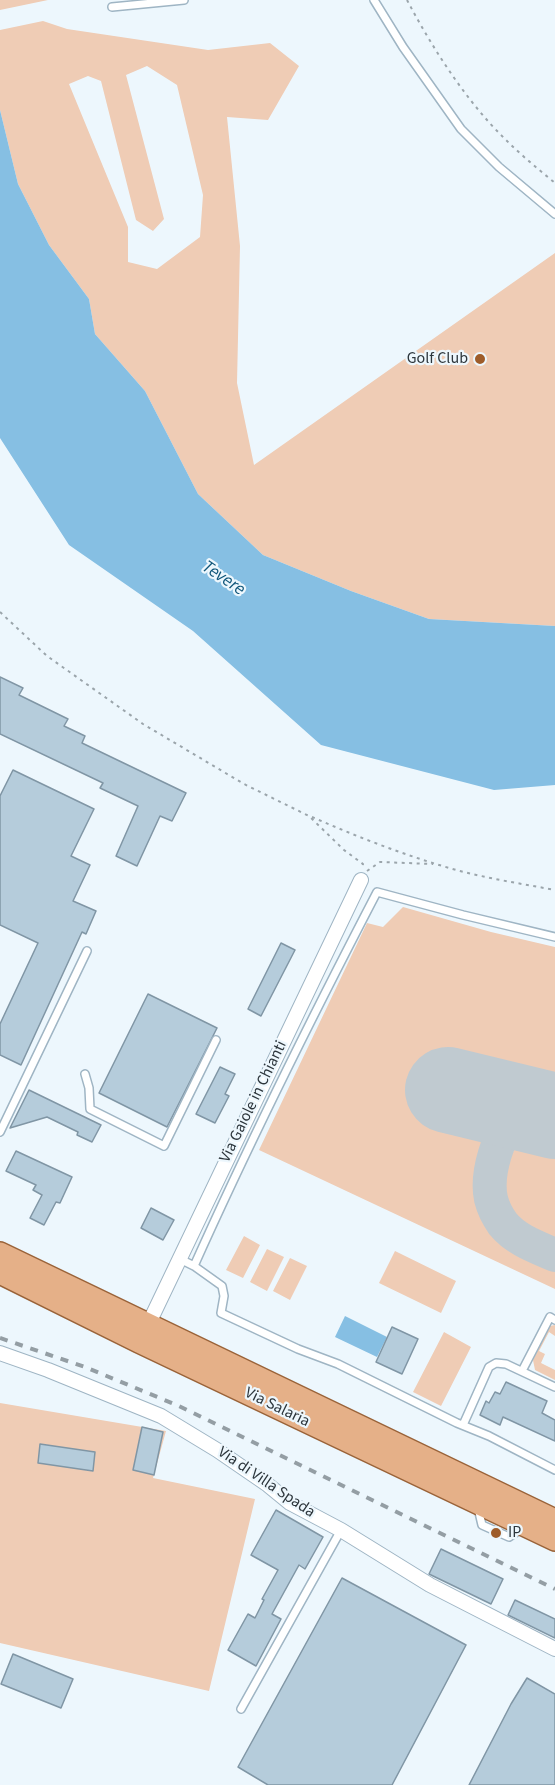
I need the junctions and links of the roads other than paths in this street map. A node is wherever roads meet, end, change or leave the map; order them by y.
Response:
1 (184, 0) edge
2 (374, 0) edge
3 (111, 7) dead end
4 (555, 214) edge
5 (360, 880) road end
6 (555, 937) edge
7 (87, 951) dead end
8 (216, 1040) dead end
9 (85, 1074) dead end
10 (0, 1132) edge
11 (0, 1253) edge
12 (180, 1259) junction
13 (194, 1266) junction
14 (3, 1278) edge
15 (555, 1320) edge
16 (148, 1324) junction
17 (0, 1353) edge
18 (522, 1371) junction
19 (555, 1387) edge
20 (463, 1425) junction
21 (555, 1470) edge
22 (555, 1520) edge
23 (341, 1530) junction
24 (555, 1540) edge
25 (555, 1649) edge
26 (241, 1708) dead end

1 - 3 lane
2 - 4 lane
5 - 12 street, Via Gaiole in Chianti
6 - 13 lane
7 - 10 lane
8 - 9 lane
11 - 16 main road, Via Salaria
12 - 13 lane
12 - 16 street, Via Gaiole in Chianti
13 - 20 lane
14 - 24 main road, Via Salaria
15 - 18 lane
16 - 22 main road, Via Salaria
17 - 23 street, Via di Villa Spada
18 - 19 lane
18 - 20 lane
20 - 21 lane
23 - 25 street, Via di Villa Spada
23 - 26 lane

